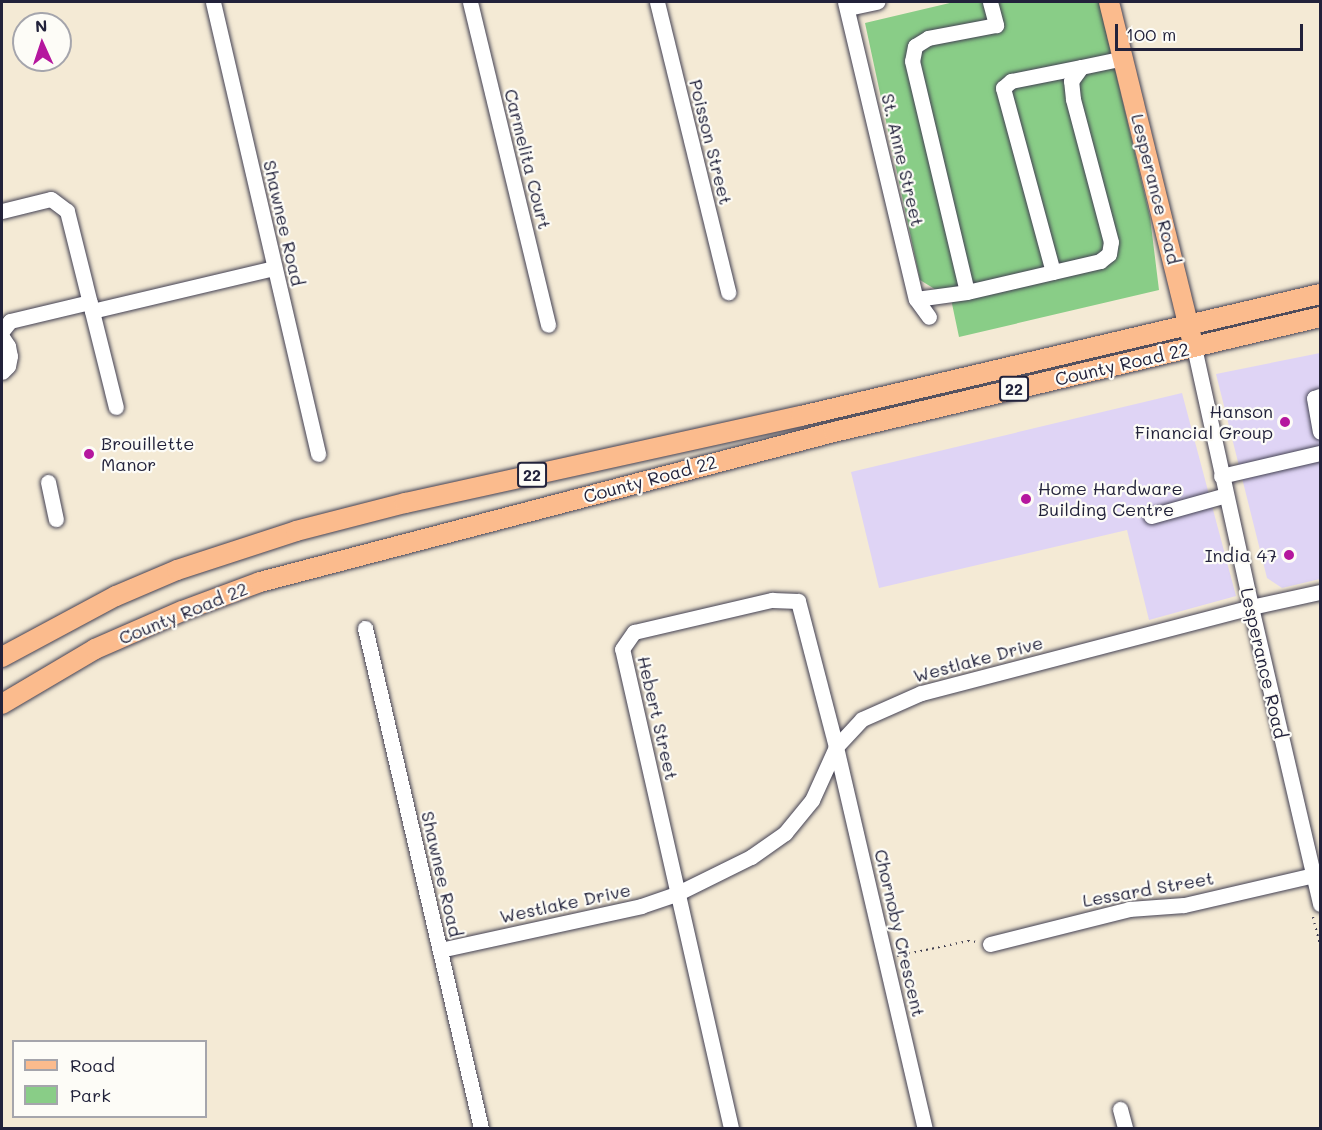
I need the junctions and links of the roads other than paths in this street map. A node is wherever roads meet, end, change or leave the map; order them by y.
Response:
1 (213, 2) edge
2 (470, 2) edge
3 (657, 2) edge
4 (877, 2) edge
5 (990, 2) edge
6 (1109, 2) edge
7 (847, 4) edge
8 (1124, 58) junction
9 (1081, 68) junction
10 (2, 211) edge
11 (274, 268) junction
12 (1053, 272) junction
13 (728, 292) dead end
14 (967, 292) junction
15 (1320, 294) edge
16 (916, 299) junction
17 (91, 306) junction
18 (929, 317) dead end
19 (1320, 317) edge
20 (1189, 324) junction
21 (548, 325) dead end
22 (2, 331) edge
23 (2, 337) edge
24 (1194, 346) junction
25 (2, 372) edge
26 (1320, 396) edge
27 (116, 407) dead end
28 (1320, 431) edge
29 (1320, 453) edge
30 (318, 454) dead end
31 (1221, 476) junction
32 (48, 483) dead end
33 (1226, 495) junction
34 (1151, 516) dead end
35 (56, 519) dead end
36 (1320, 591) edge
37 (1251, 607) junction
38 (365, 628) dead end
39 (2, 657) edge
40 (2, 704) edge
41 (836, 747) junction
42 (1314, 875) junction
43 (678, 893) junction
44 (1316, 908) edge
45 (990, 944) road end
46 (440, 950) junction
47 (1120, 1109) dead end
48 (481, 1128) edge
49 (731, 1128) edge
50 (926, 1128) edge
51 (1125, 1128) edge

1 - 11 street, Shawnee Road
2 - 21 street, Carmelita Court
3 - 13 street, Poisson Street
4 - 7 street
5 - 14 street
6 - 8 main road, Lesperance Road
7 - 16 street, St. Anne Street
8 - 9 street
8 - 20 main road, Lesperance Road
9 - 12 street
9 - 12 street
10 - 17 street
11 - 17 street
11 - 30 street, Shawnee Road
12 - 14 street
14 - 16 street
15 - 20 main road, County Road 22 / 22
16 - 18 street, St. Anne Street
17 - 22 street
17 - 27 street
19 - 24 main road, County Road 22 / 22
20 - 24 main road, Lesperance Road
20 - 39 main road, County Road 22 / 22
23 - 25 street
24 - 31 street, Lesperance Road
24 - 40 main road, County Road 22 / 22
26 - 28 street
29 - 31 street
31 - 33 street, Lesperance Road
32 - 35 street
33 - 34 street
33 - 37 street, Lesperance Road
36 - 37 street, Westlake Drive
37 - 41 street, Westlake Drive
37 - 42 street, Lesperance Road
38 - 46 street, Shawnee Road
41 - 43 street, Westlake Drive
41 - 43 street, Hebert Street
41 - 50 street, Chornoby Crescent
42 - 44 street, Lesperance Road
42 - 45 street, Lessard Street
43 - 46 street, Westlake Drive
43 - 49 street, Hebert Street
46 - 48 street, Shawnee Road
47 - 51 street

